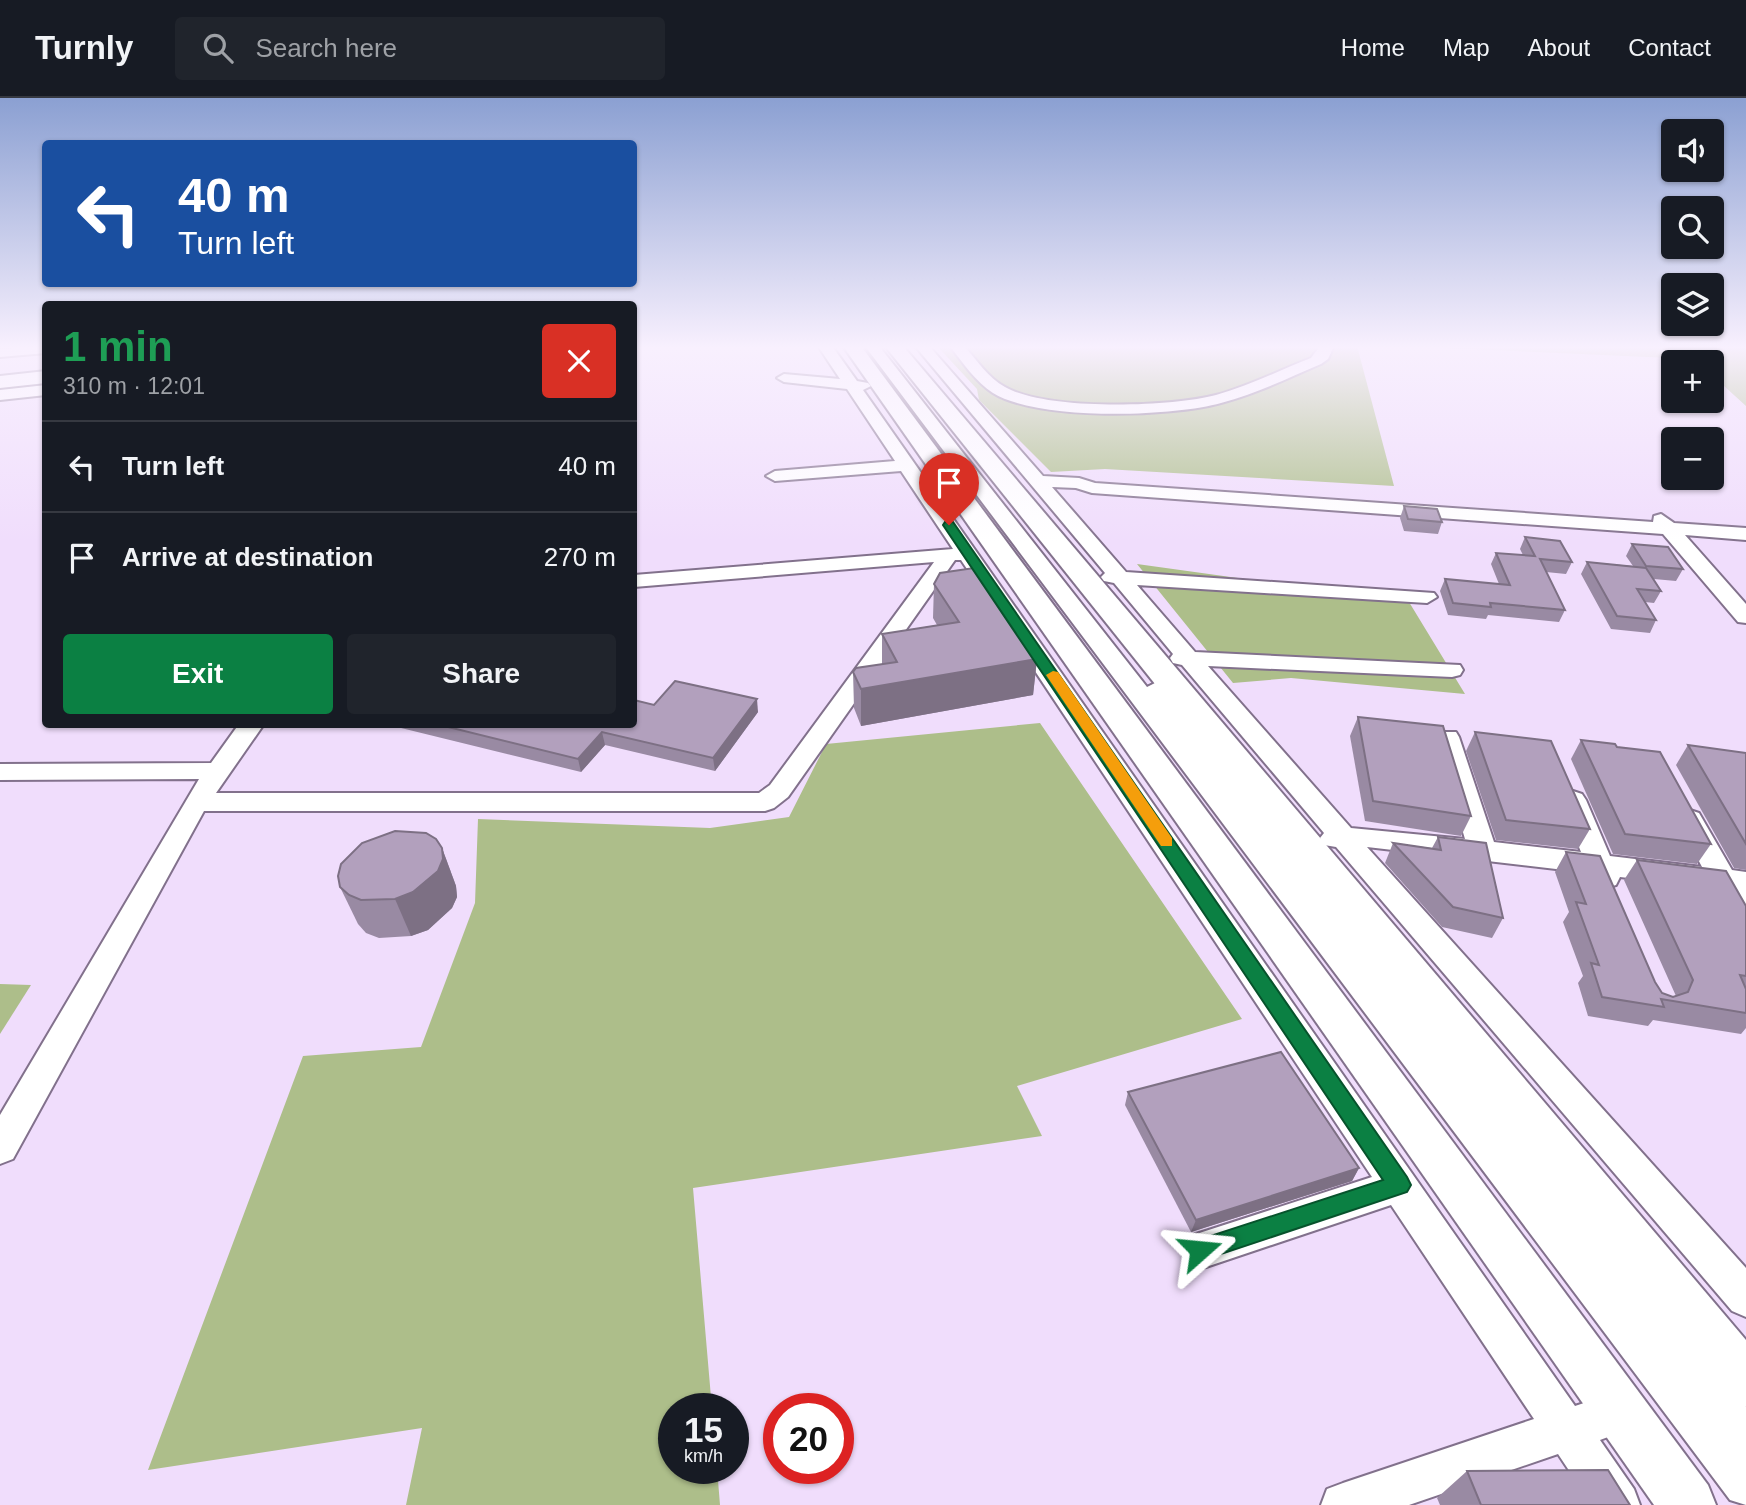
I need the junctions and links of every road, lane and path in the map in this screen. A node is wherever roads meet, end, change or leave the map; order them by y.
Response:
1 (880, 412) edge
2 (883, 412) edge
3 (922, 412) edge
4 (936, 412) edge
5 (948, 412) edge
6 (978, 412) edge
7 (908, 465) junction
8 (775, 477) dead end
9 (1038, 481) junction
10 (1079, 483) joint
11 (1663, 522) junction
12 (1746, 522) edge
13 (1746, 534) edge
14 (972, 553) junction
15 (1083, 575) junction
16 (1120, 577) junction
17 (637, 581) edge
18 (1427, 597) dead end
19 (1746, 617) edge
20 (1150, 657) junction
21 (1190, 658) junction
22 (1452, 670) dead end
23 (249, 728) edge
24 (1447, 737) edge
25 (218, 771) junction
26 (0, 772) edge
27 (1563, 777) edge
28 (1680, 801) edge
29 (196, 802) junction
30 (1342, 836) junction
31 (1305, 844) junction
32 (1483, 852) junction
33 (1601, 866) junction
34 (1734, 880) edge
35 (1617, 903) edge
36 (1746, 922) edge
37 (0, 1148) edge
38 (1399, 1185) junction
39 (1200, 1250) dead end
40 (1746, 1297) edge
41 (1746, 1381) edge
42 (1620, 1412) junction
43 (1566, 1429) junction
44 (1746, 1443) edge
45 (1746, 1484) edge
46 (1368, 1501) edge
47 (1618, 1505) edge
48 (1688, 1505) edge

1 - 7 street
2 - 14 main road
3 - 45 street
4 - 44 street
5 - 15 main road
6 - 9 street
7 - 8 street
7 - 14 street
9 - 10 street
9 - 16 street
10 - 11 street
11 - 12 street
11 - 13 street
11 - 19 street
14 - 17 street
14 - 29 street
14 - 38 street
14 - 42 main road
15 - 16 street
15 - 20 main road
16 - 18 street
16 - 21 street
20 - 21 street
20 - 31 main road
21 - 22 street
21 - 30 street
23 - 25 street
24 - 32 street
25 - 26 street
25 - 29 street
27 - 33 street
28 - 34 street
29 - 37 street
30 - 31 street
30 - 32 street
30 - 40 street
31 - 41 main road
32 - 33 street
33 - 34 street
33 - 35 street
34 - 36 street
38 - 39 street
38 - 43 street
42 - 43 street
42 - 48 main road
43 - 46 street
43 - 47 street

